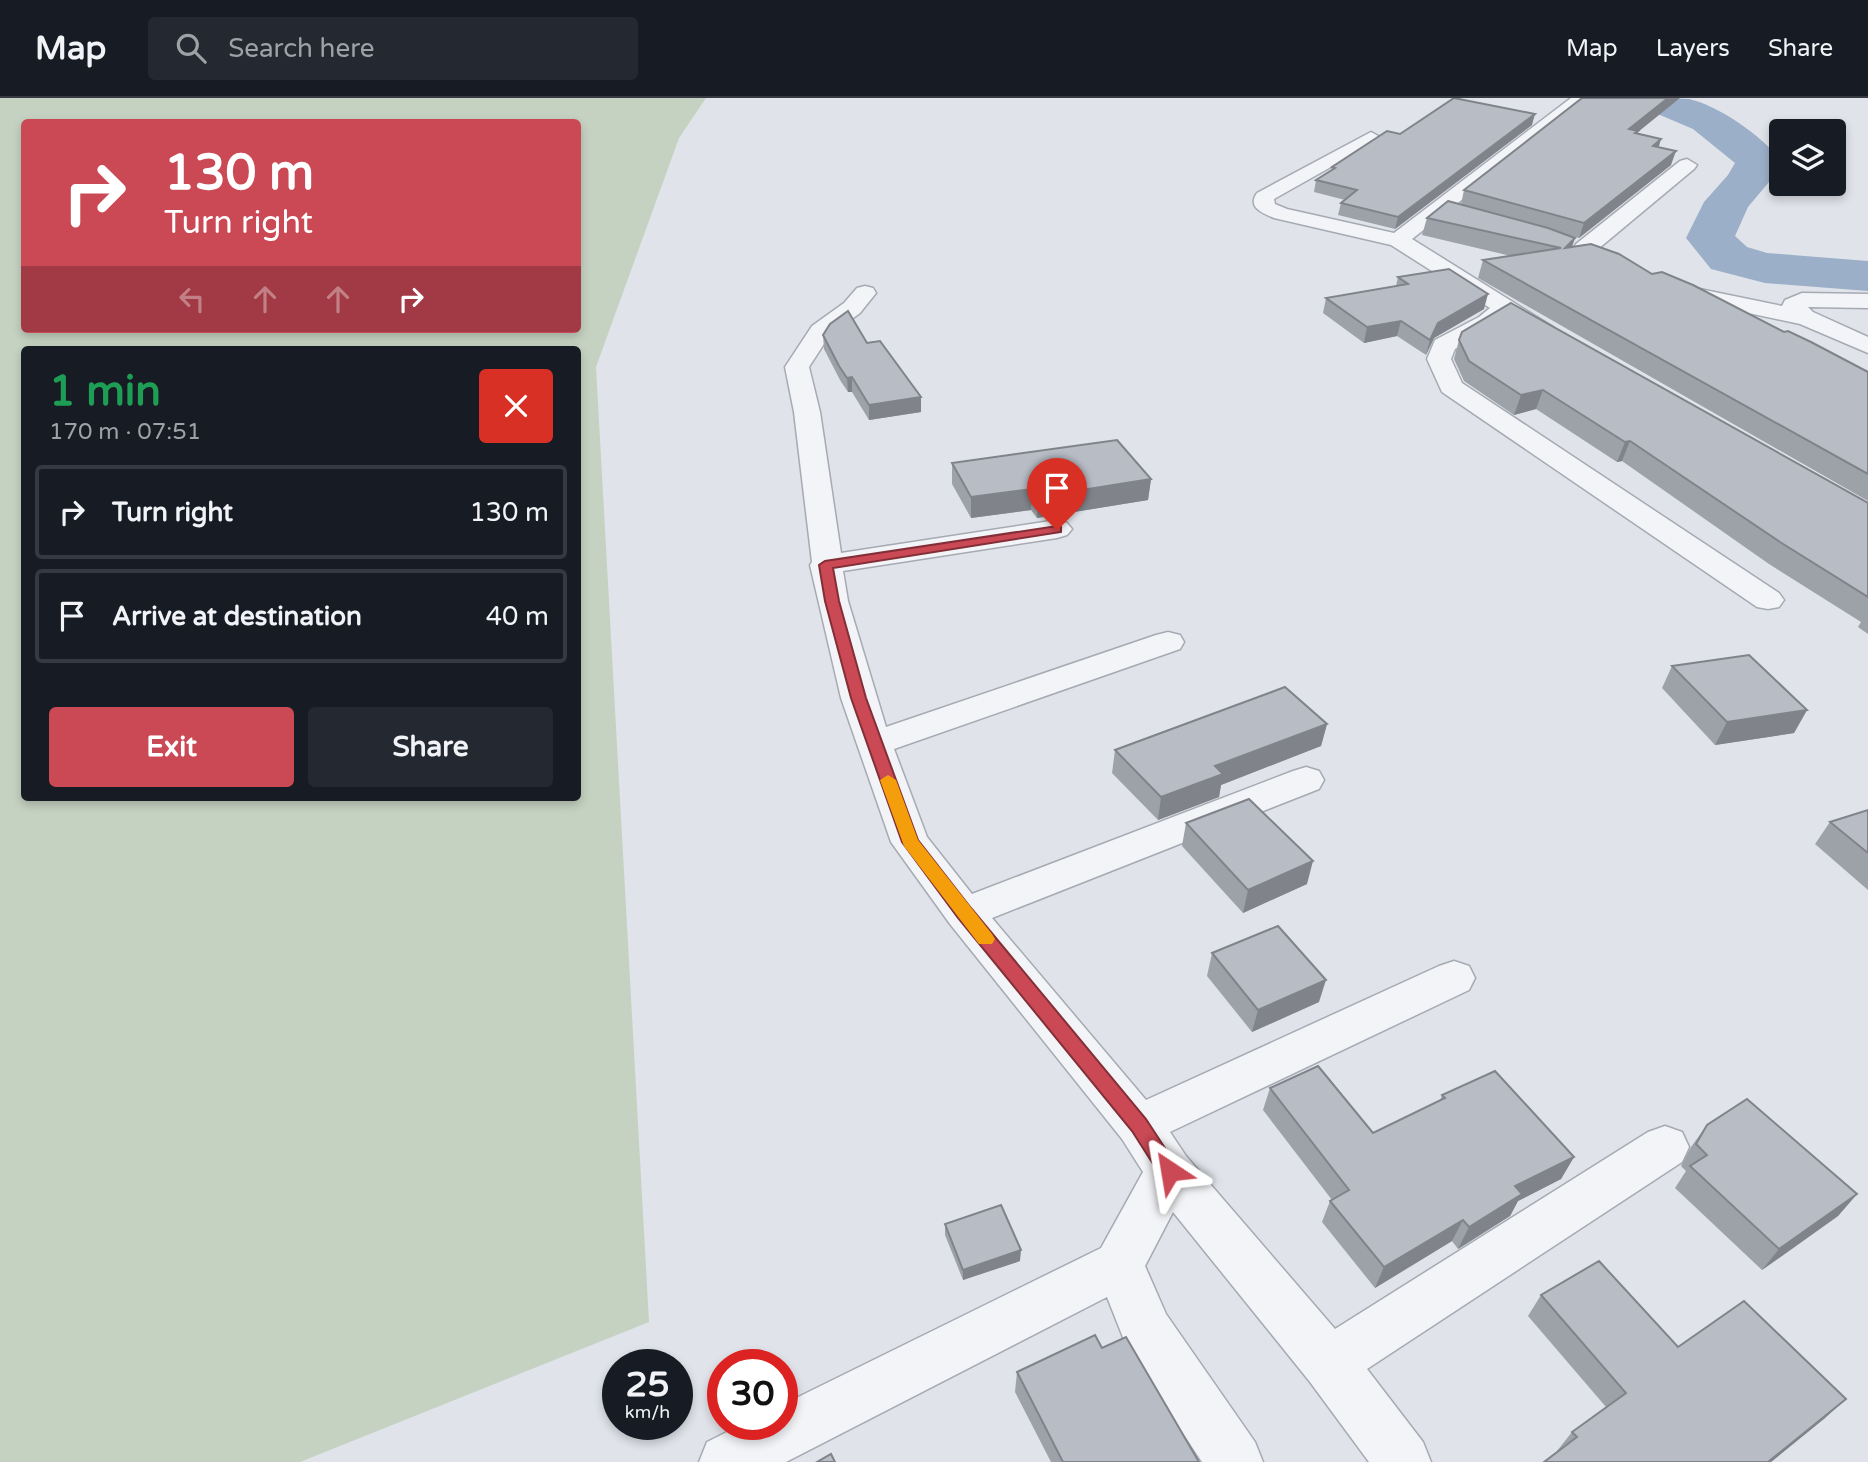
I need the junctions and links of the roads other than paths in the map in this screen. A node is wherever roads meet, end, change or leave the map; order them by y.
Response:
1 (1582, 98) edge
2 (1371, 137) dead end
3 (1687, 165) dead end
4 (1438, 207) junction
5 (1461, 214) edge
6 (1398, 240) junction
7 (1558, 242) edge
8 (1584, 249) junction
9 (1607, 258) edge
10 (865, 293) dead end
11 (1868, 301) edge
12 (1504, 308) junction
13 (1807, 318) junction
14 (1776, 336) edge
15 (1564, 343) edge
16 (1868, 346) edge
17 (1057, 530) dead end
18 (825, 565) junction
19 (1768, 600) dead end
20 (1168, 642) dead end
21 (875, 743) junction
22 (1306, 780) dead end
23 (964, 913) junction
24 (1454, 978) dead end
25 (1139, 1125) junction
26 (1665, 1147) dead end
27 (1170, 1171) junction
28 (1119, 1265) junction
29 (1329, 1363) junction
30 (727, 1462) edge
31 (1235, 1462) edge
32 (1403, 1462) edge

1 - 4 street
2 - 6 street
3 - 8 street
4 - 5 street
4 - 6 street
6 - 12 street
7 - 8 street
8 - 9 street
10 - 18 street
11 - 13 street
12 - 15 street
12 - 19 street
13 - 14 street
13 - 16 street
17 - 18 street
18 - 21 street
20 - 21 street
21 - 23 street
22 - 23 street
23 - 25 street
24 - 25 street
25 - 27 street
26 - 29 street
27 - 28 street
27 - 29 street
28 - 30 street
28 - 31 street
29 - 32 street

